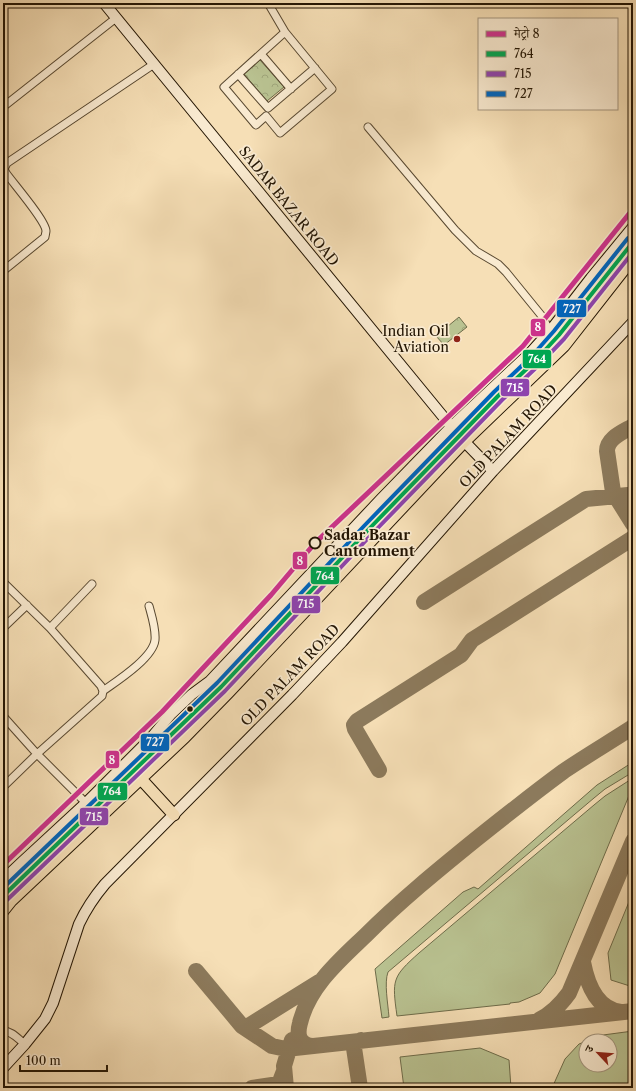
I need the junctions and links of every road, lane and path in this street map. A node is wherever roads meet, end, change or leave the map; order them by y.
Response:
1 (104, 3) edge
2 (268, 3) edge
3 (116, 18) junction
4 (285, 32) junction
5 (261, 54) junction
6 (154, 64) junction
7 (315, 68) junction
8 (238, 74) junction
9 (290, 89) junction
10 (3, 107) edge
11 (268, 108) junction
12 (266, 116) junction
13 (368, 126) dead end
14 (633, 227) edge
15 (633, 242) edge
16 (633, 258) edge
17 (3, 271) edge
18 (633, 322) edge
19 (550, 331) junction
20 (452, 426) junction
21 (462, 439) junction
22 (493, 470) junction
23 (3, 582) edge
24 (92, 584) dead end
25 (27, 605) junction
26 (150, 606) dead end
27 (3, 628) edge
28 (50, 628) junction
29 (103, 691) junction
30 (3, 716) edge
31 (37, 754) junction
32 (141, 779) junction
33 (3, 787) edge
34 (86, 803) junction
35 (174, 815) junction
36 (3, 880) edge
37 (3, 896) edge
38 (3, 911) edge
39 (3, 1031) edge
40 (25, 1044) junction
41 (3, 1068) edge

1 - 3 street, SADAR BAZAR ROAD
2 - 4 street
3 - 6 street, SADAR BAZAR ROAD
3 - 10 street
4 - 5 street
4 - 7 street
5 - 8 street
5 - 9 street
6 - 17 street
6 - 20 street, SADAR BAZAR ROAD
7 - 9 street
7 - 12 street
8 - 11 street
8 - 12 street
9 - 11 street
11 - 12 street
13 - 19 street
14 - 19 street
15 - 21 main road
16 - 21 main road
18 - 22 street, OLD PALAM ROAD
19 - 20 street
20 - 21 street, SADAR BAZAR ROAD
20 - 34 street
21 - 22 street, SADAR BAZAR ROAD
21 - 32 main road
21 - 37 main road
22 - 35 street, OLD PALAM ROAD
23 - 25 street
24 - 28 street
25 - 27 street
25 - 28 street
26 - 29 street
28 - 29 street
29 - 31 street
30 - 31 street
31 - 33 street
31 - 34 street
32 - 35 main road
32 - 38 main road
34 - 36 street
35 - 40 street, OLD PALAM ROAD
39 - 40 street
40 - 41 street, OLD PALAM ROAD

